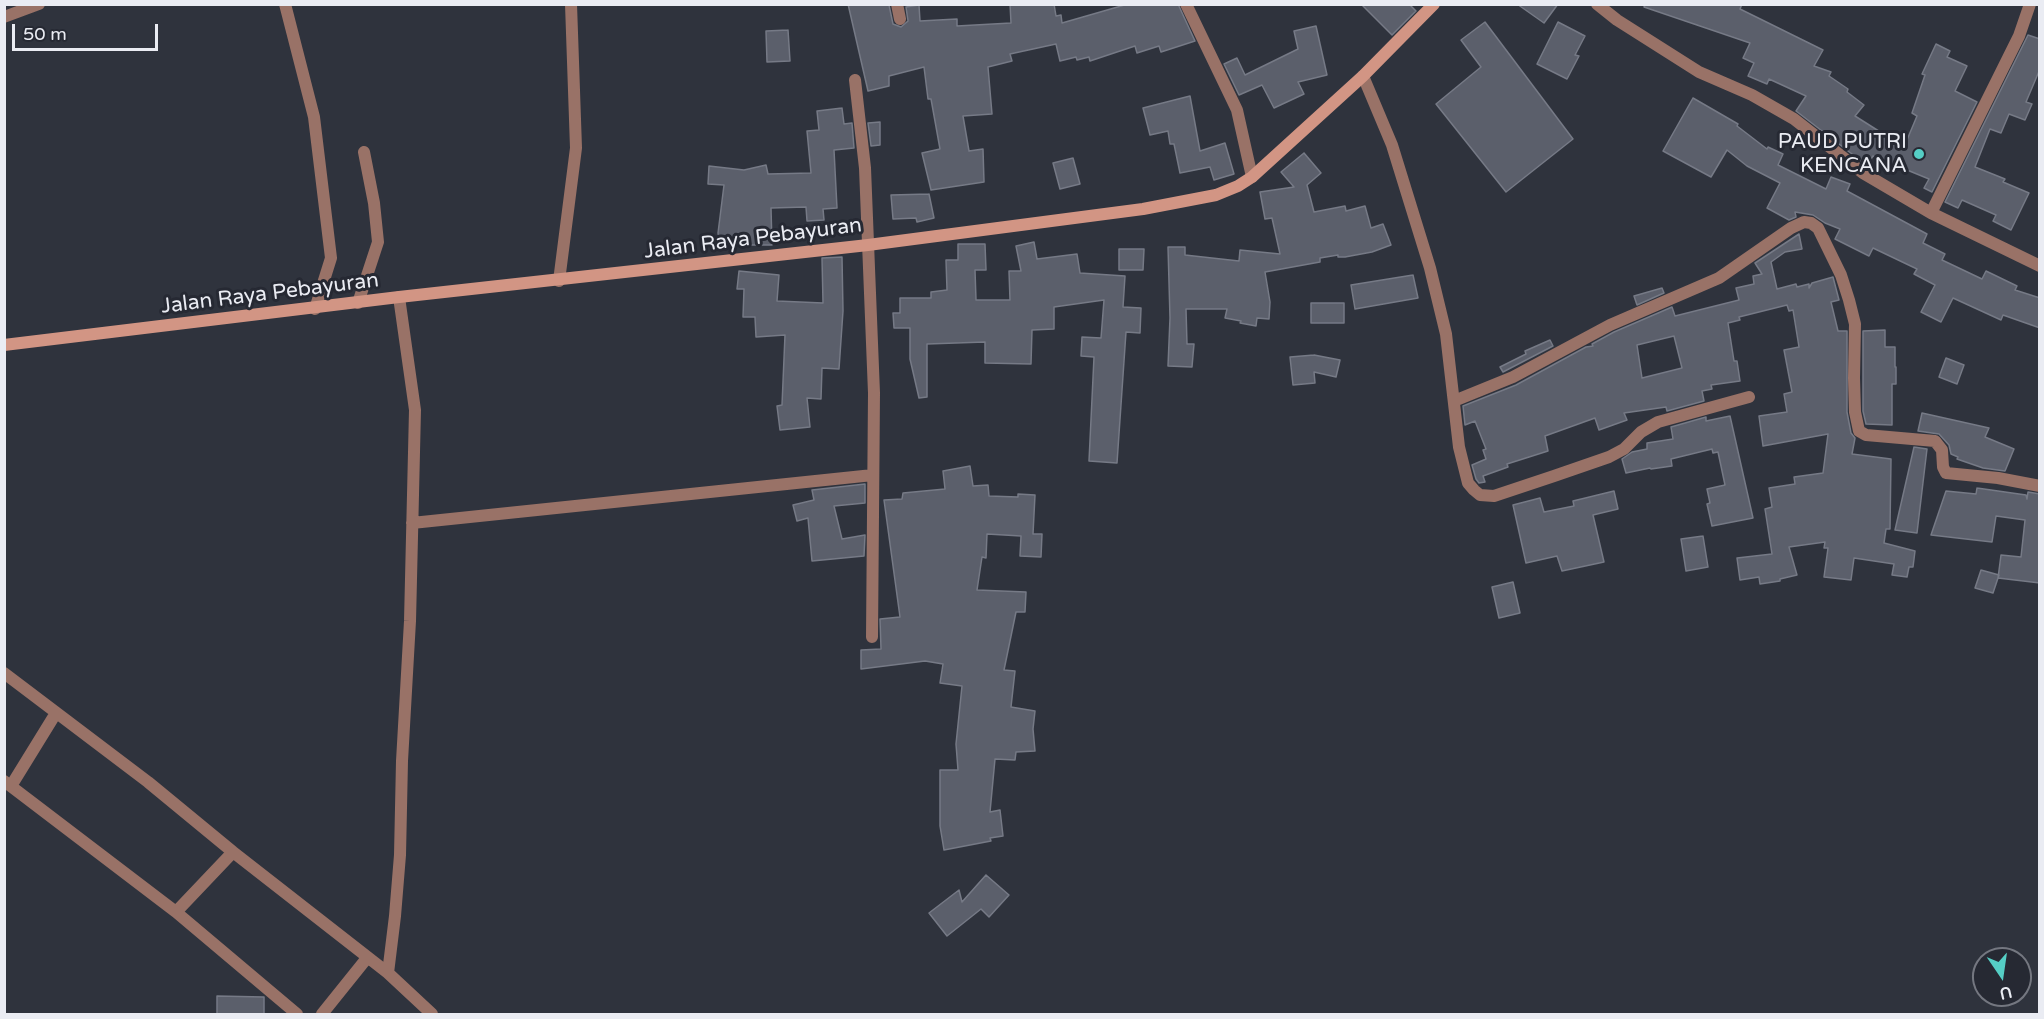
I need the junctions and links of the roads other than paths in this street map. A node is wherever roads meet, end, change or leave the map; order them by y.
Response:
1 (39, 4) edge
2 (285, 4) edge
3 (571, 4) edge
4 (897, 4) edge
5 (1186, 4) edge
6 (1434, 4) edge
7 (1598, 4) edge
8 (2030, 4) edge
9 (4, 17) edge
10 (900, 19) dead end
11 (1363, 76) junction
12 (855, 80) dead end
13 (364, 152) dead end
14 (1252, 177) junction
15 (1931, 213) junction
16 (868, 245) junction
17 (2040, 266) edge
18 (559, 281) junction
19 (399, 297) junction
20 (358, 303) junction
21 (315, 309) junction
22 (4, 345) edge
23 (1749, 397) dead end
24 (1454, 401) junction
25 (873, 475) junction
26 (2040, 486) edge
27 (412, 523) junction
28 (872, 637) dead end
29 (4, 672) edge
30 (56, 713) junction
31 (8, 784) edge
32 (233, 852) junction
33 (176, 912) junction
34 (367, 958) junction
35 (388, 973) junction
36 (297, 1014) edge
37 (322, 1014) edge
38 (432, 1014) edge

1 - 9 street
2 - 21 street
3 - 18 street
4 - 10 street
5 - 14 street
6 - 11 main road, Jalan Raya Pebayuran
7 - 15 street
8 - 15 street
11 - 14 main road, Jalan Raya Pebayuran
11 - 24 street
12 - 16 street
13 - 20 street
14 - 16 main road, Jalan Raya Pebayuran
15 - 17 street
16 - 18 main road, Jalan Raya Pebayuran
16 - 25 street
18 - 19 main road, Jalan Raya Pebayuran
19 - 20 main road, Jalan Raya Pebayuran
19 - 27 street
20 - 21 main road, Jalan Raya Pebayuran
21 - 22 main road, Jalan Raya Pebayuran
23 - 24 street
24 - 26 street
25 - 27 street
25 - 28 street
27 - 35 street
29 - 30 street
30 - 31 street
30 - 32 street
31 - 33 street
32 - 33 street
32 - 34 street
33 - 36 street
34 - 35 street
34 - 37 street
35 - 38 street

